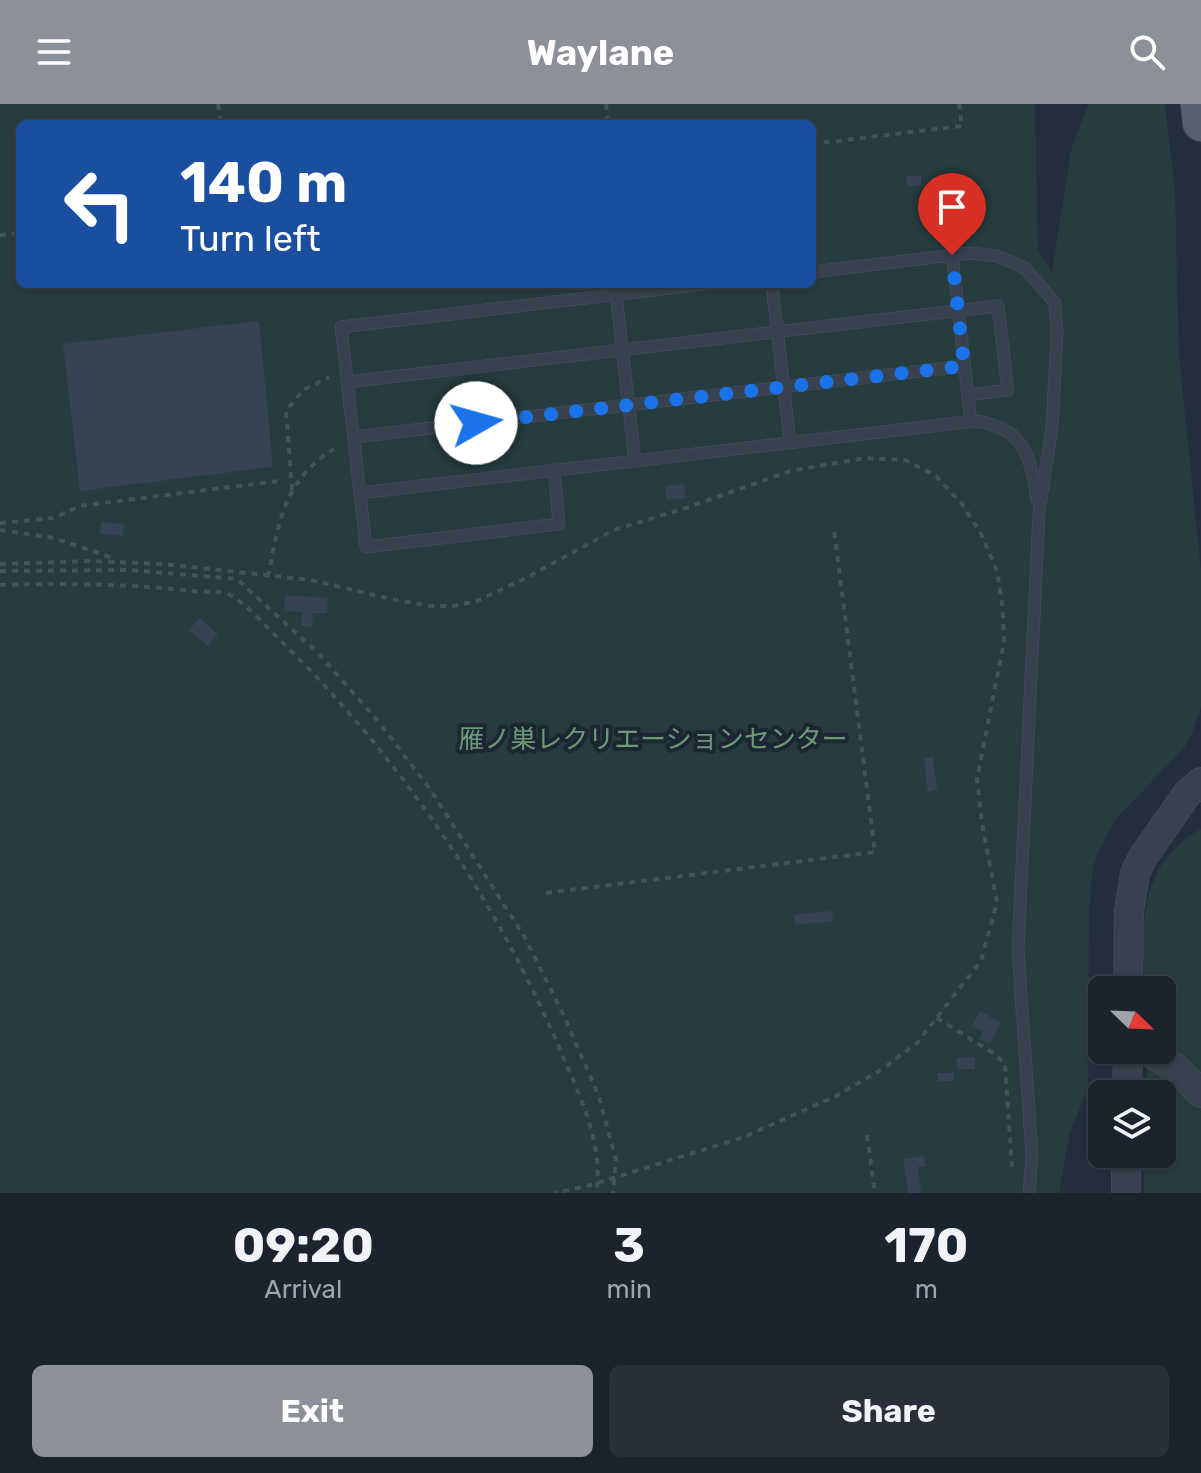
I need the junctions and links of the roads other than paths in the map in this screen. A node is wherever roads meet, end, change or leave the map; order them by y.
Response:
1 (1199, 104) edge
2 (1201, 123) edge
3 (952, 255) junction
4 (816, 272) edge
5 (670, 288) edge
6 (772, 288) edge
7 (616, 294) junction
8 (958, 310) junction
9 (778, 332) junction
10 (623, 350) junction
11 (964, 366) junction
12 (347, 382) junction
13 (784, 387) junction
14 (968, 395) junction
15 (629, 405) junction
16 (971, 422) junction
17 (354, 437) junction
18 (790, 443) junction
19 (635, 461) junction
20 (554, 470) junction
21 (360, 493) junction
22 (1039, 512) junction
23 (1201, 782) edge
24 (1201, 816) edge
25 (1156, 840) junction
26 (1128, 976) edge
27 (1169, 1064) edge
28 (1201, 1093) edge
29 (1126, 1168) edge
30 (1029, 1193) edge
31 (1126, 1193) edge

1 - 2 main road
3 - 4 lane
3 - 8 lane
3 - 22 lane
5 - 7 lane
6 - 9 lane
7 - 10 lane
7 - 12 lane
8 - 9 lane
8 - 11 lane
8 - 14 lane
9 - 10 lane
9 - 13 lane
10 - 12 lane
10 - 15 lane
11 - 13 lane
11 - 14 lane
12 - 17 lane
13 - 15 lane
13 - 18 lane
14 - 16 lane
15 - 17 lane
15 - 19 lane
16 - 18 lane
16 - 22 lane
17 - 21 lane
18 - 19 lane
19 - 20 lane
20 - 21 lane
20 - 21 lane
22 - 30 lane
23 - 25 street
24 - 25 street
25 - 26 street
27 - 28 street
29 - 31 street

